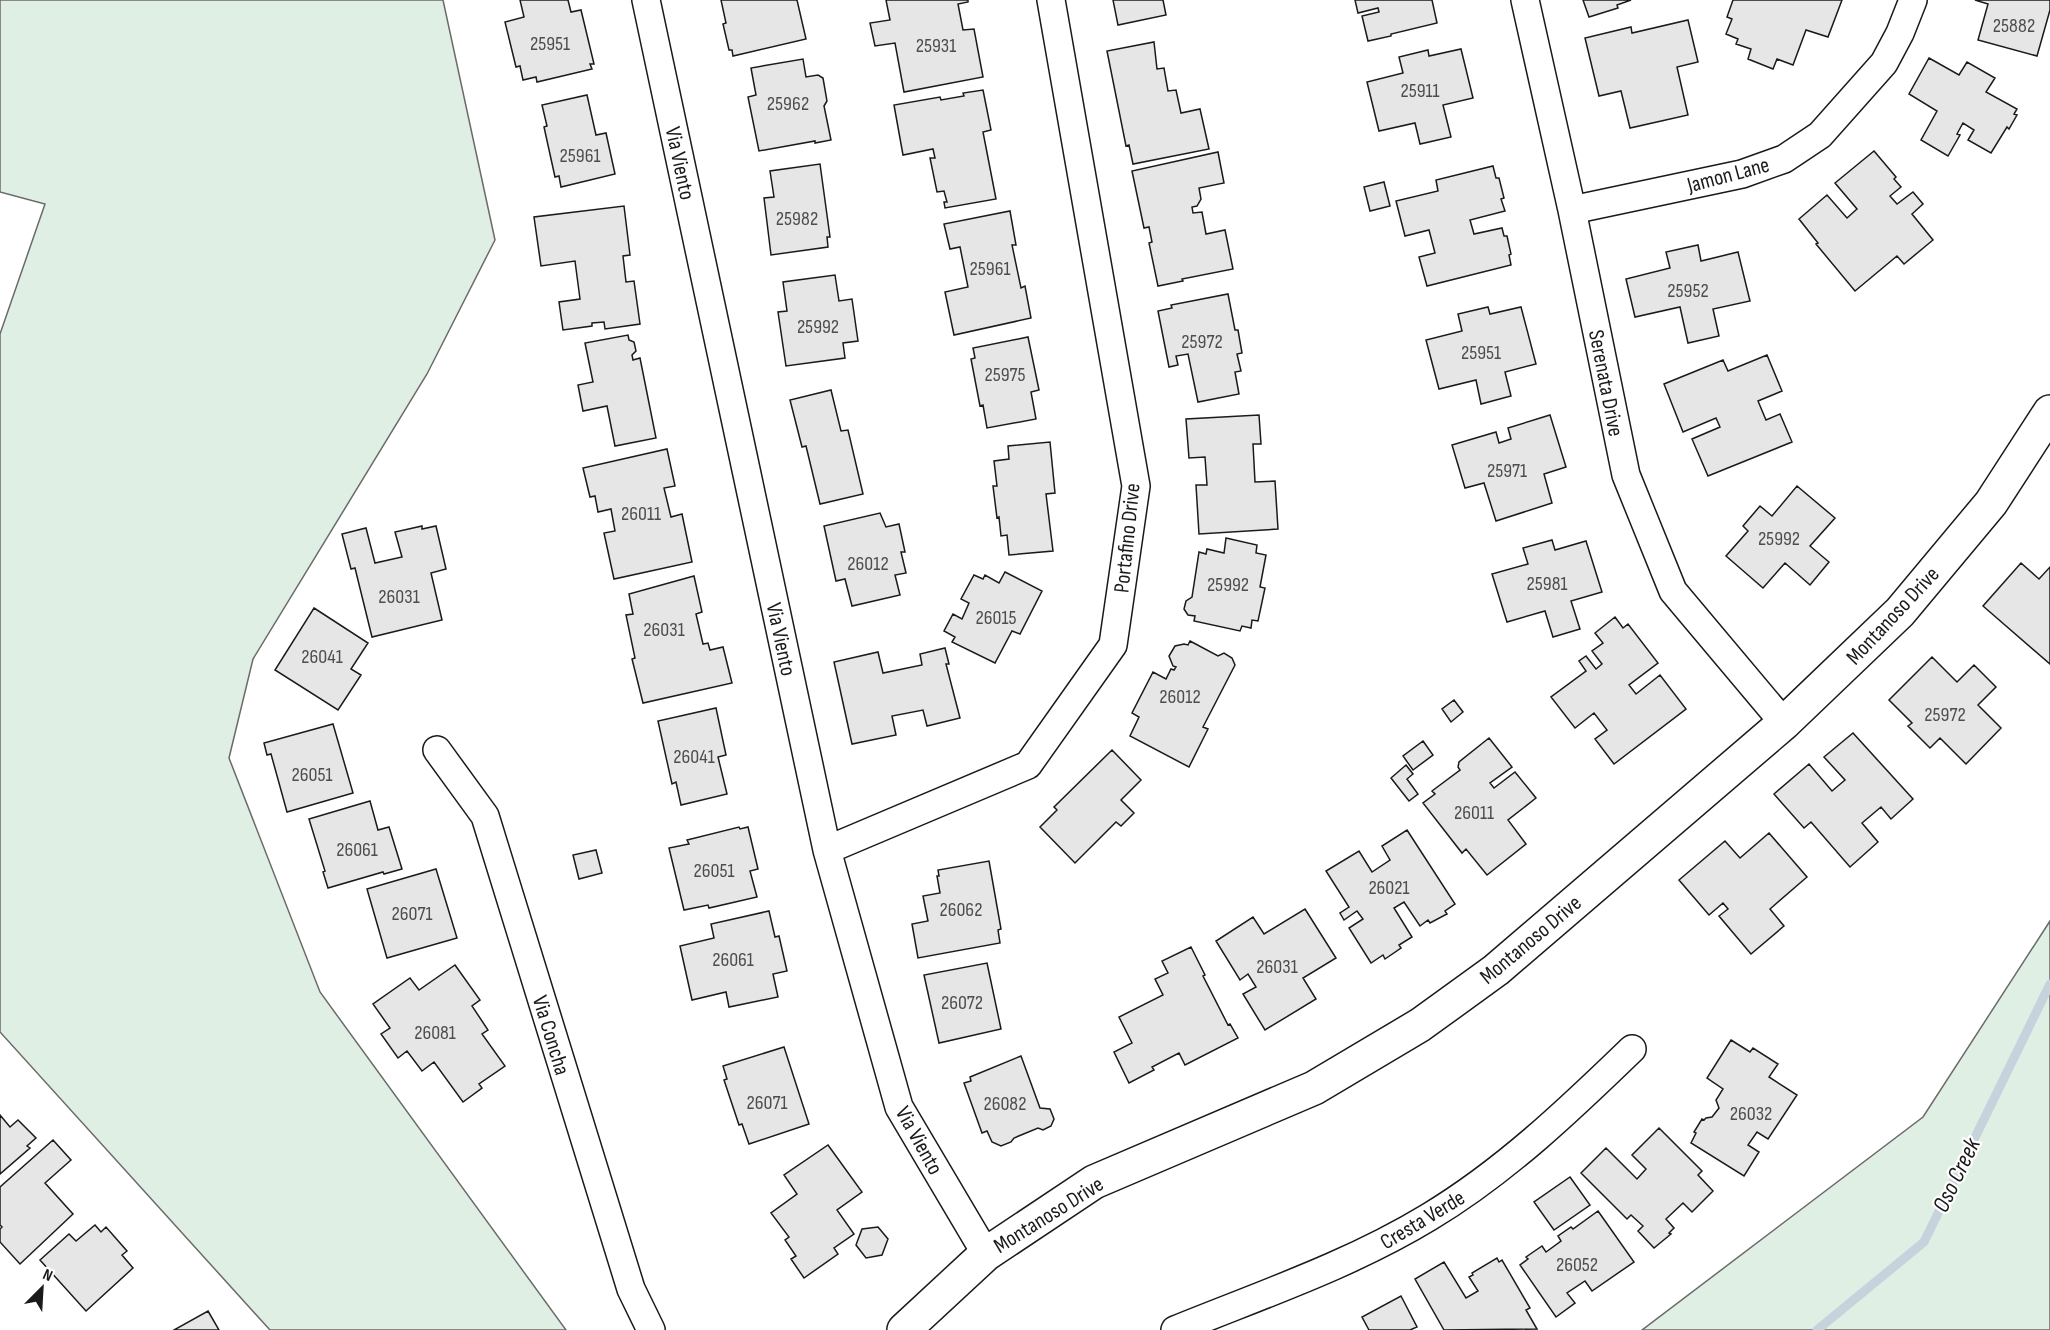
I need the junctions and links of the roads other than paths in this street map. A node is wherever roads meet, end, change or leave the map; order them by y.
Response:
1 (646, 0) edge
2 (1051, 0) edge
3 (1525, 0) edge
4 (1913, 0) edge
5 (1572, 210) junction
6 (2050, 412) edge
7 (1784, 723) junction
8 (437, 750) dead end
9 (827, 850) junction
10 (1632, 1049) dead end
11 (986, 1254) junction
12 (651, 1330) edge
13 (904, 1330) edge
14 (1175, 1330) edge

1 - 9 street, Via Viento
2 - 9 street, Portafino Drive
3 - 5 street, Serenata Drive
4 - 5 street, Jamon Lane
5 - 7 street, Serenata Drive
6 - 7 street, Montanoso Drive
7 - 11 street, Montanoso Drive
8 - 12 street, Via Concha
9 - 11 street, Via Viento
10 - 14 street, Cresta Verde
11 - 13 street, Montanoso Drive

